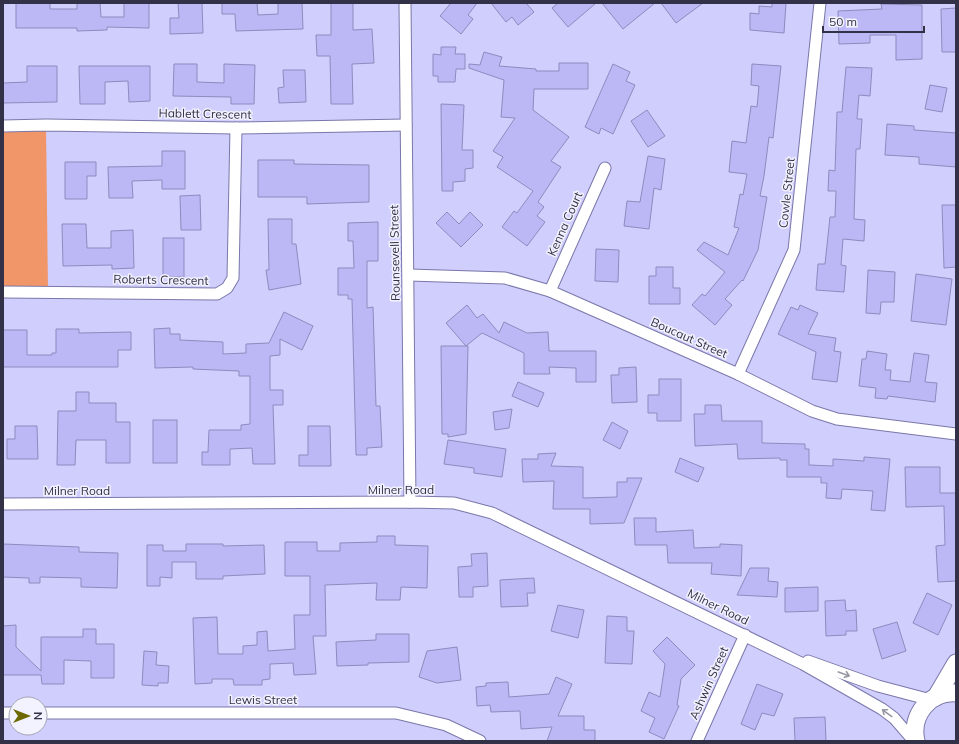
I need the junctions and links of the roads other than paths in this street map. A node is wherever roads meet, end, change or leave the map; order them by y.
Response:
1 (405, 3) edge
2 (820, 3) edge
3 (406, 125) junction
4 (3, 126) edge
5 (236, 128) junction
6 (605, 168) dead end
7 (409, 275) junction
8 (550, 291) junction
9 (3, 292) edge
10 (738, 374) junction
11 (956, 434) edge
12 (410, 502) junction
13 (3, 504) edge
14 (745, 635) junction
15 (768, 646) junction
16 (956, 663) edge
17 (956, 693) edge
18 (933, 698) junction
19 (48, 713) edge
20 (480, 741) edge
21 (697, 741) edge
22 (915, 741) edge

1 - 3 street, Rounsevell Street
2 - 10 street, Cowle Street
3 - 5 street, Hablett Crescent
3 - 7 street, Rounsevell Street
4 - 5 street, Hablett Crescent
5 - 9 street, Roberts Crescent
6 - 8 street, Kenna Court
7 - 8 street, Boucaut Street
7 - 12 street, Rounsevell Street
8 - 10 street, Boucaut Street
10 - 11 street, Boucaut Street
12 - 13 street, Milner Road
12 - 14 street, Milner Road
14 - 15 street, Milner Road
14 - 21 street, Ashwin Street
15 -> 18 street, Milner Road
22 -> 15 street, Milner Road
16 - 18 main road
17 - 18 main road
18 - 22 main road
19 - 20 street, Lewis Street

